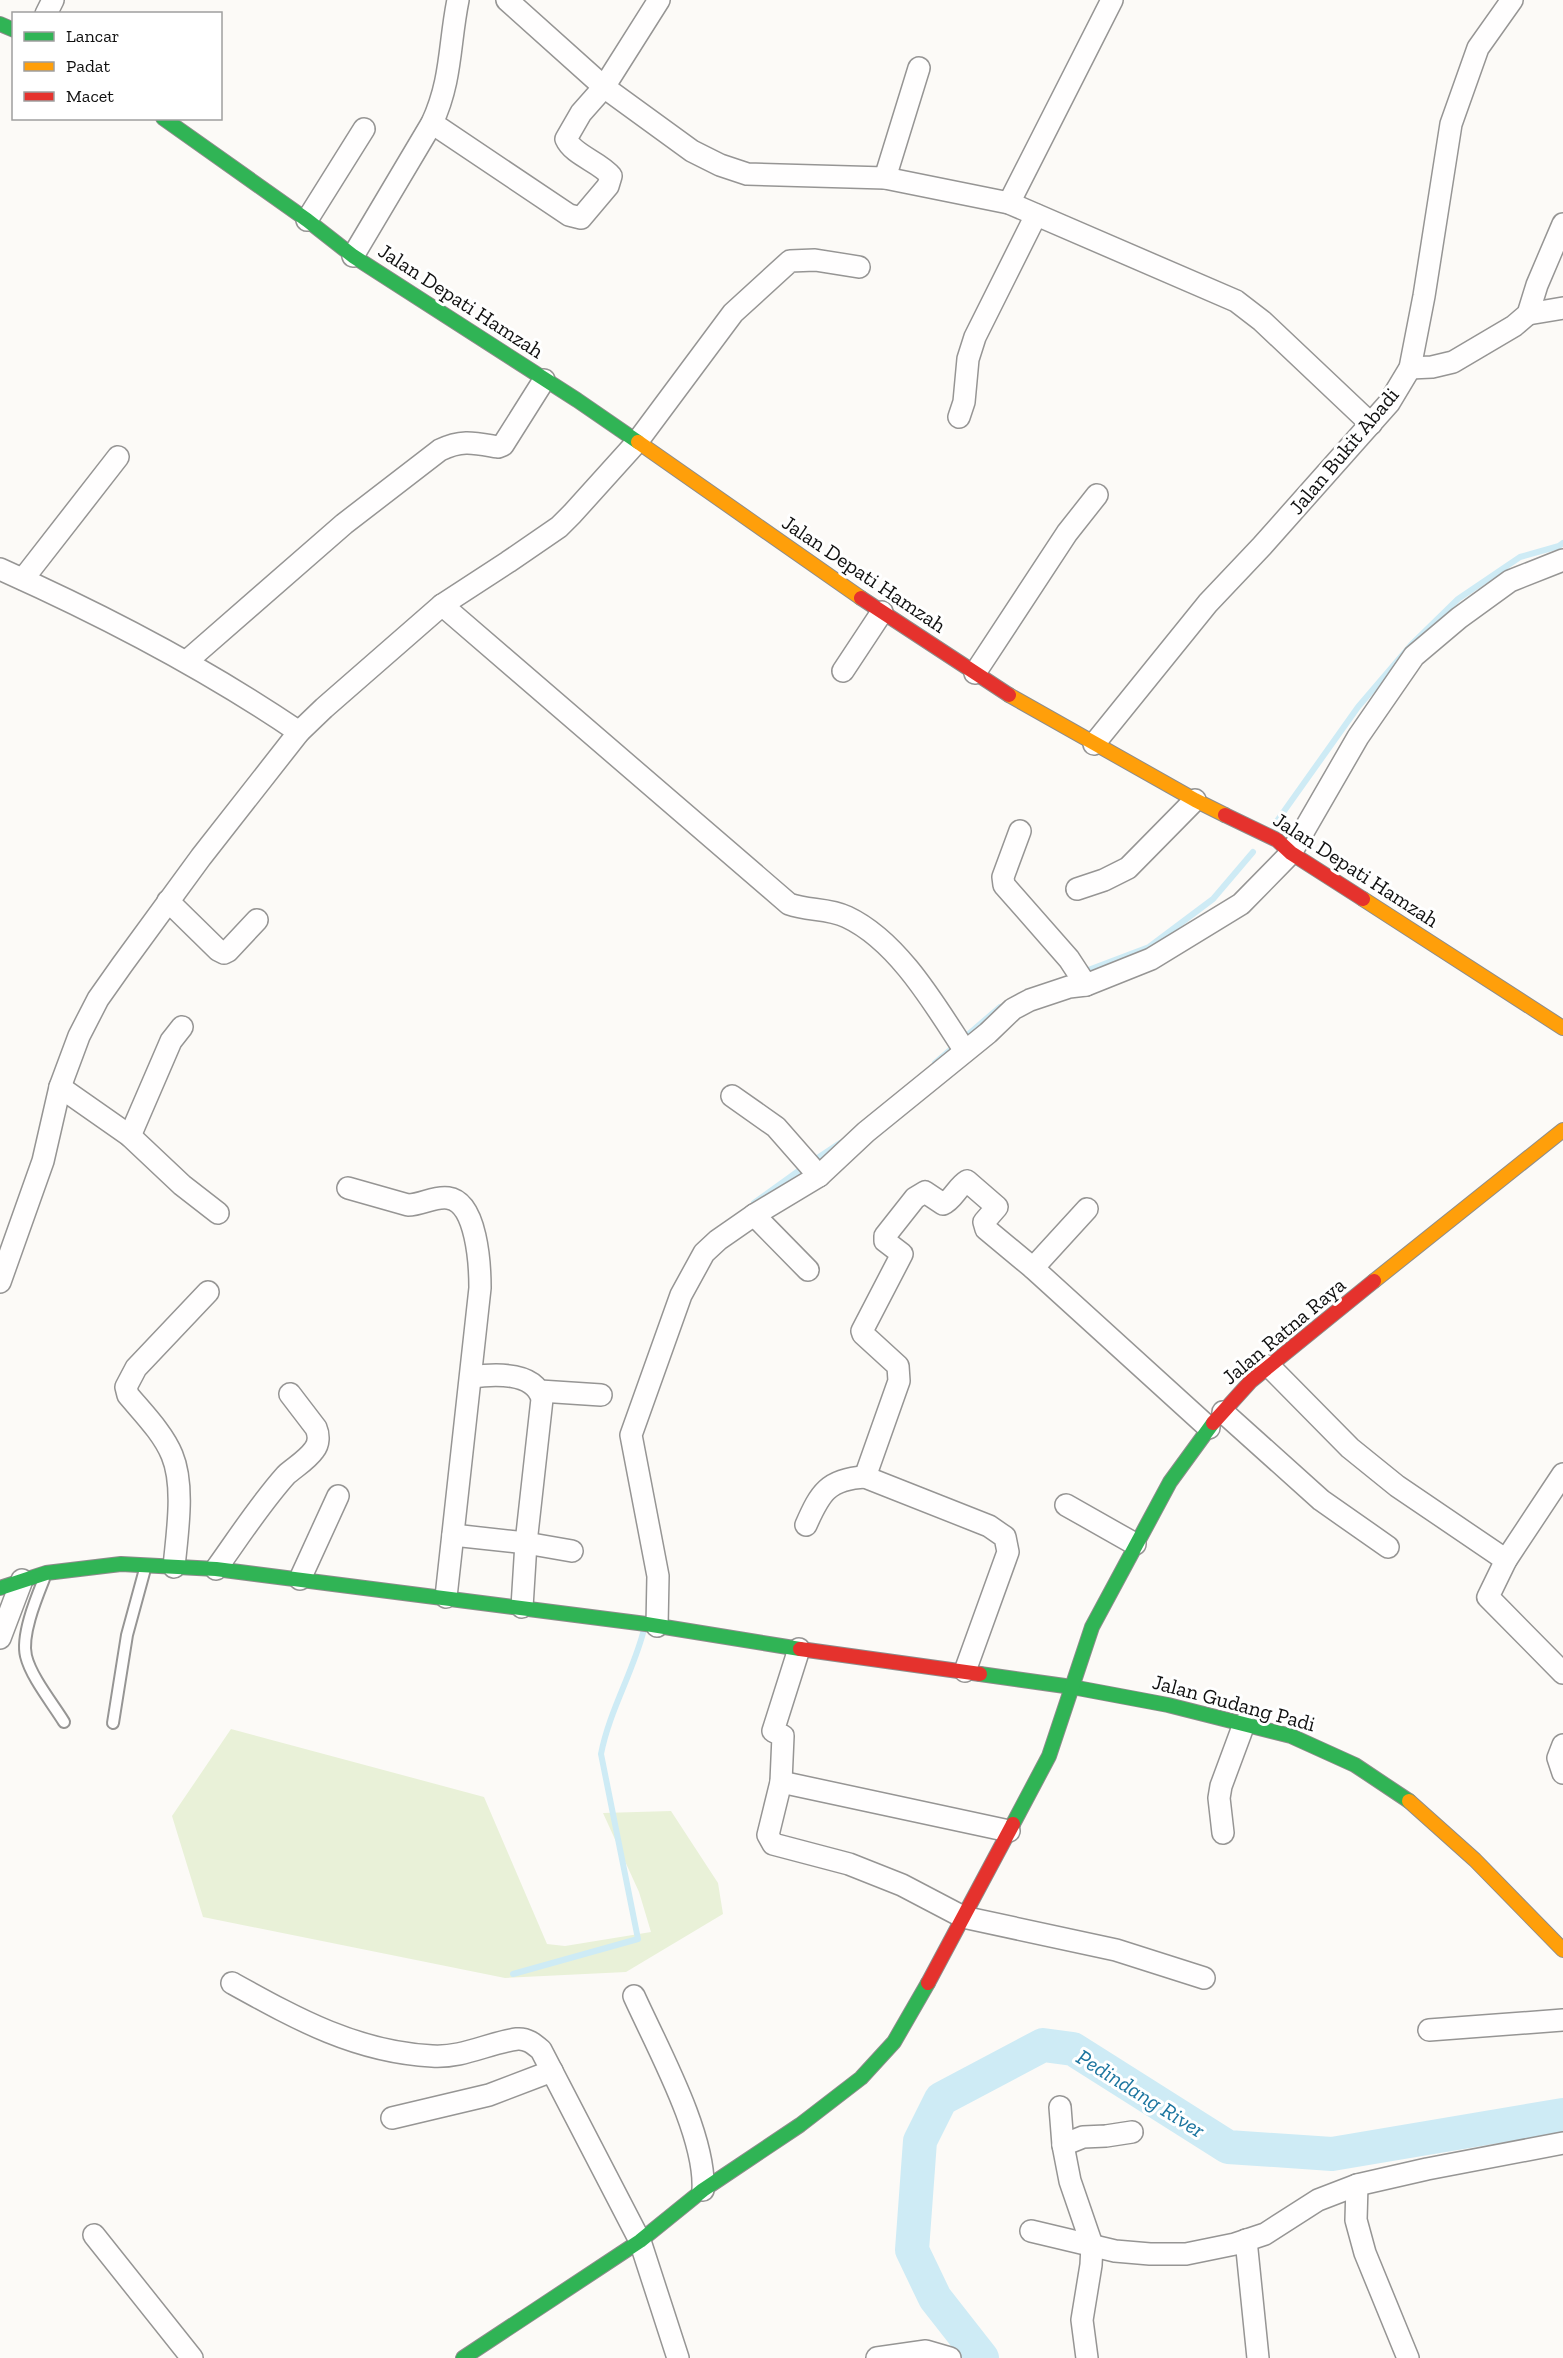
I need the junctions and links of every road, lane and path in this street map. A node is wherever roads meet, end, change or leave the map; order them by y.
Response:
1 (458, 0) edge
2 (507, 0) edge
3 (659, 0) edge
4 (1112, 0) edge
5 (1512, 0) edge
6 (919, 68) dead end
7 (604, 87) junction
8 (166, 120) edge
9 (432, 123) junction
10 (364, 129) dead end
11 (885, 178) junction
12 (1009, 203) junction
13 (1036, 215) junction
14 (307, 220) junction
15 (1563, 224) edge
16 (353, 256) junction
17 (859, 267) dead end
18 (1563, 308) edge
19 (1528, 314) junction
20 (1410, 368) junction
21 (544, 380) junction
22 (959, 417) dead end
23 (1371, 424) junction
24 (637, 442) junction
25 (118, 457) dead end
26 (1096, 495) dead end
27 (1563, 560) edge
28 (0, 568) edge
29 (23, 579) junction
30 (442, 605) junction
31 (882, 612) junction
32 (187, 661) junction
33 (843, 671) dead end
34 (975, 674) junction
35 (299, 732) junction
36 (1094, 744) junction
37 (1195, 800) junction
38 (1020, 831) dead end
39 (1291, 853) junction
40 (1077, 889) dead end
41 (168, 901) junction
42 (257, 920) dead end
43 (1079, 973) junction
44 (182, 1027) dead end
45 (1563, 1028) edge
46 (963, 1048) junction
47 (60, 1087) junction
48 (732, 1096) dead end
49 (1563, 1130) edge
50 (130, 1136) junction
51 (814, 1171) junction
52 (348, 1188) dead end
53 (1088, 1209) dead end
54 (218, 1213) dead end
55 (754, 1215) junction
56 (1032, 1268) junction
57 (808, 1270) dead end
58 (0, 1282) edge
59 (208, 1292) dead end
60 (1269, 1366) junction
61 (471, 1377) junction
62 (540, 1391) junction
63 (290, 1394) dead end
64 (601, 1395) dead end
65 (1216, 1420) junction
66 (1563, 1474) edge
67 (865, 1477) junction
68 (338, 1496) dead end
69 (1066, 1505) dead end
70 (806, 1525) dead end
71 (453, 1535) junction
72 (526, 1543) junction
73 (1135, 1544) junction
74 (1388, 1547) dead end
75 (572, 1551) dead end
76 (1506, 1560) junction
77 (146, 1566) junction
78 (174, 1567) junction
79 (216, 1569) junction
80 (46, 1573) junction
81 (300, 1579) junction
82 (22, 1580) junction
83 (0, 1588) edge
84 (446, 1598) junction
85 (522, 1607) junction
86 (652, 1625) junction
87 (0, 1638) edge
88 (799, 1649) junction
89 (965, 1671) junction
90 (1563, 1673) edge
91 (1072, 1687) junction
92 (64, 1722) dead end
93 (113, 1723) dead end
94 (1244, 1724) junction
95 (1563, 1745) edge
96 (1563, 1773) edge
97 (781, 1782) junction
98 (1009, 1831) junction
99 (1223, 1833) dead end
100 (963, 1917) junction
101 (1563, 1950) edge
102 (1204, 1978) dead end
103 (232, 1983) dead end
104 (634, 1996) dead end
105 (1563, 2020) edge
106 (1428, 2030) dead end
107 (552, 2072) junction
108 (1060, 2107) dead end
109 (392, 2118) dead end
110 (1132, 2132) dead end
111 (1563, 2144) edge
112 (1063, 2145) junction
113 (1357, 2185) junction
114 (703, 2190) junction
115 (1031, 2231) dead end
116 (94, 2235) dead end
117 (1246, 2240) junction
118 (640, 2241) junction
119 (1092, 2245) junction
120 (192, 2358) edge
121 (464, 2358) edge
122 (678, 2358) edge
123 (877, 2358) edge
124 (950, 2358) edge
125 (1087, 2358) edge
126 (1258, 2358) edge
127 (1408, 2358) edge

1 - 9 street
2 - 7 street
3 - 7 street
4 - 12 street
5 - 20 street, Jalan Bukit Abadi
6 - 11 street
7 - 9 street
7 - 11 street
8 - 14 street, Jalan Depati Hamzah
9 - 16 street
10 - 14 street
11 - 12 street
12 - 13 street
13 - 22 street
13 - 23 street
14 - 16 street, Jalan Depati Hamzah
15 - 19 street
16 - 21 street, Jalan Depati Hamzah
17 - 24 street
18 - 19 street
19 - 20 street
20 - 23 street, Jalan Bukit Abadi
21 - 24 street, Jalan Depati Hamzah
21 - 32 street
23 - 36 street, Jalan Bukit Abadi
24 - 30 street
24 - 31 street, Jalan Depati Hamzah
25 - 29 street
26 - 34 street
27 - 39 street
28 - 29 street
29 - 32 street
30 - 35 street
30 - 46 street
31 - 33 street
31 - 34 street, Jalan Depati Hamzah
32 - 35 street
34 - 36 street, Jalan Depati Hamzah
35 - 41 street
36 - 37 street, Jalan Depati Hamzah
37 - 39 street, Jalan Depati Hamzah
37 - 40 street
38 - 43 street
39 - 43 street
39 - 45 street, Jalan Depati Hamzah
41 - 42 street
41 - 47 street
43 - 46 street
44 - 50 street
46 - 51 street
47 - 50 street
47 - 58 street
48 - 51 street
49 - 60 street, Jalan Ratna Raya
50 - 54 street
51 - 55 street
52 - 61 street
53 - 56 street
55 - 57 street
55 - 86 street
56 - 65 street
56 - 67 street
59 - 78 street
60 - 65 street, Jalan Ratna Raya
60 - 76 street
61 - 62 street
61 - 71 street
62 - 64 street
62 - 72 street
63 - 79 street
65 - 73 street, Jalan Ratna Raya
65 - 74 street
66 - 76 street
67 - 70 street
67 - 89 street
68 - 81 street
69 - 73 street
71 - 72 street
71 - 84 street
72 - 75 street
72 - 85 street
73 - 91 street, Jalan Ratna Raya
76 - 90 street
77 - 78 street, Jalan Gudang Padi
77 - 80 street, Jalan Gudang Padi
77 - 93 lane
78 - 79 street, Jalan Gudang Padi
79 - 81 street, Jalan Gudang Padi
80 - 82 street, Jalan Gudang Padi
80 - 92 lane
81 - 84 street, Jalan Gudang Padi
82 - 83 street, Jalan Gudang Padi
82 - 87 street
84 - 85 street, Jalan Gudang Padi
85 - 86 street, Jalan Gudang Padi
86 - 88 street, Jalan Gudang Padi
88 - 89 street, Jalan Gudang Padi
88 - 97 street
89 - 91 street, Jalan Gudang Padi
91 - 94 street, Jalan Gudang Padi
91 - 98 street, Jalan Ratna Raya
94 - 99 street
94 - 101 street, Jalan Gudang Padi
95 - 96 street
97 - 98 street
97 - 100 street
98 - 100 street, Jalan Ratna Raya
100 - 102 street
100 - 114 street, Jalan Ratna Raya
103 - 107 street
104 - 114 street
105 - 106 street
107 - 109 street
107 - 118 street
108 - 112 street
110 - 112 street
111 - 113 street
112 - 119 street
113 - 117 street
113 - 127 street
114 - 118 street, Jalan Ratna Raya
115 - 119 street
116 - 120 street
117 - 119 street
117 - 126 street
118 - 121 street, Jalan Ratna Raya
118 - 122 street
119 - 125 street
123 - 124 street

